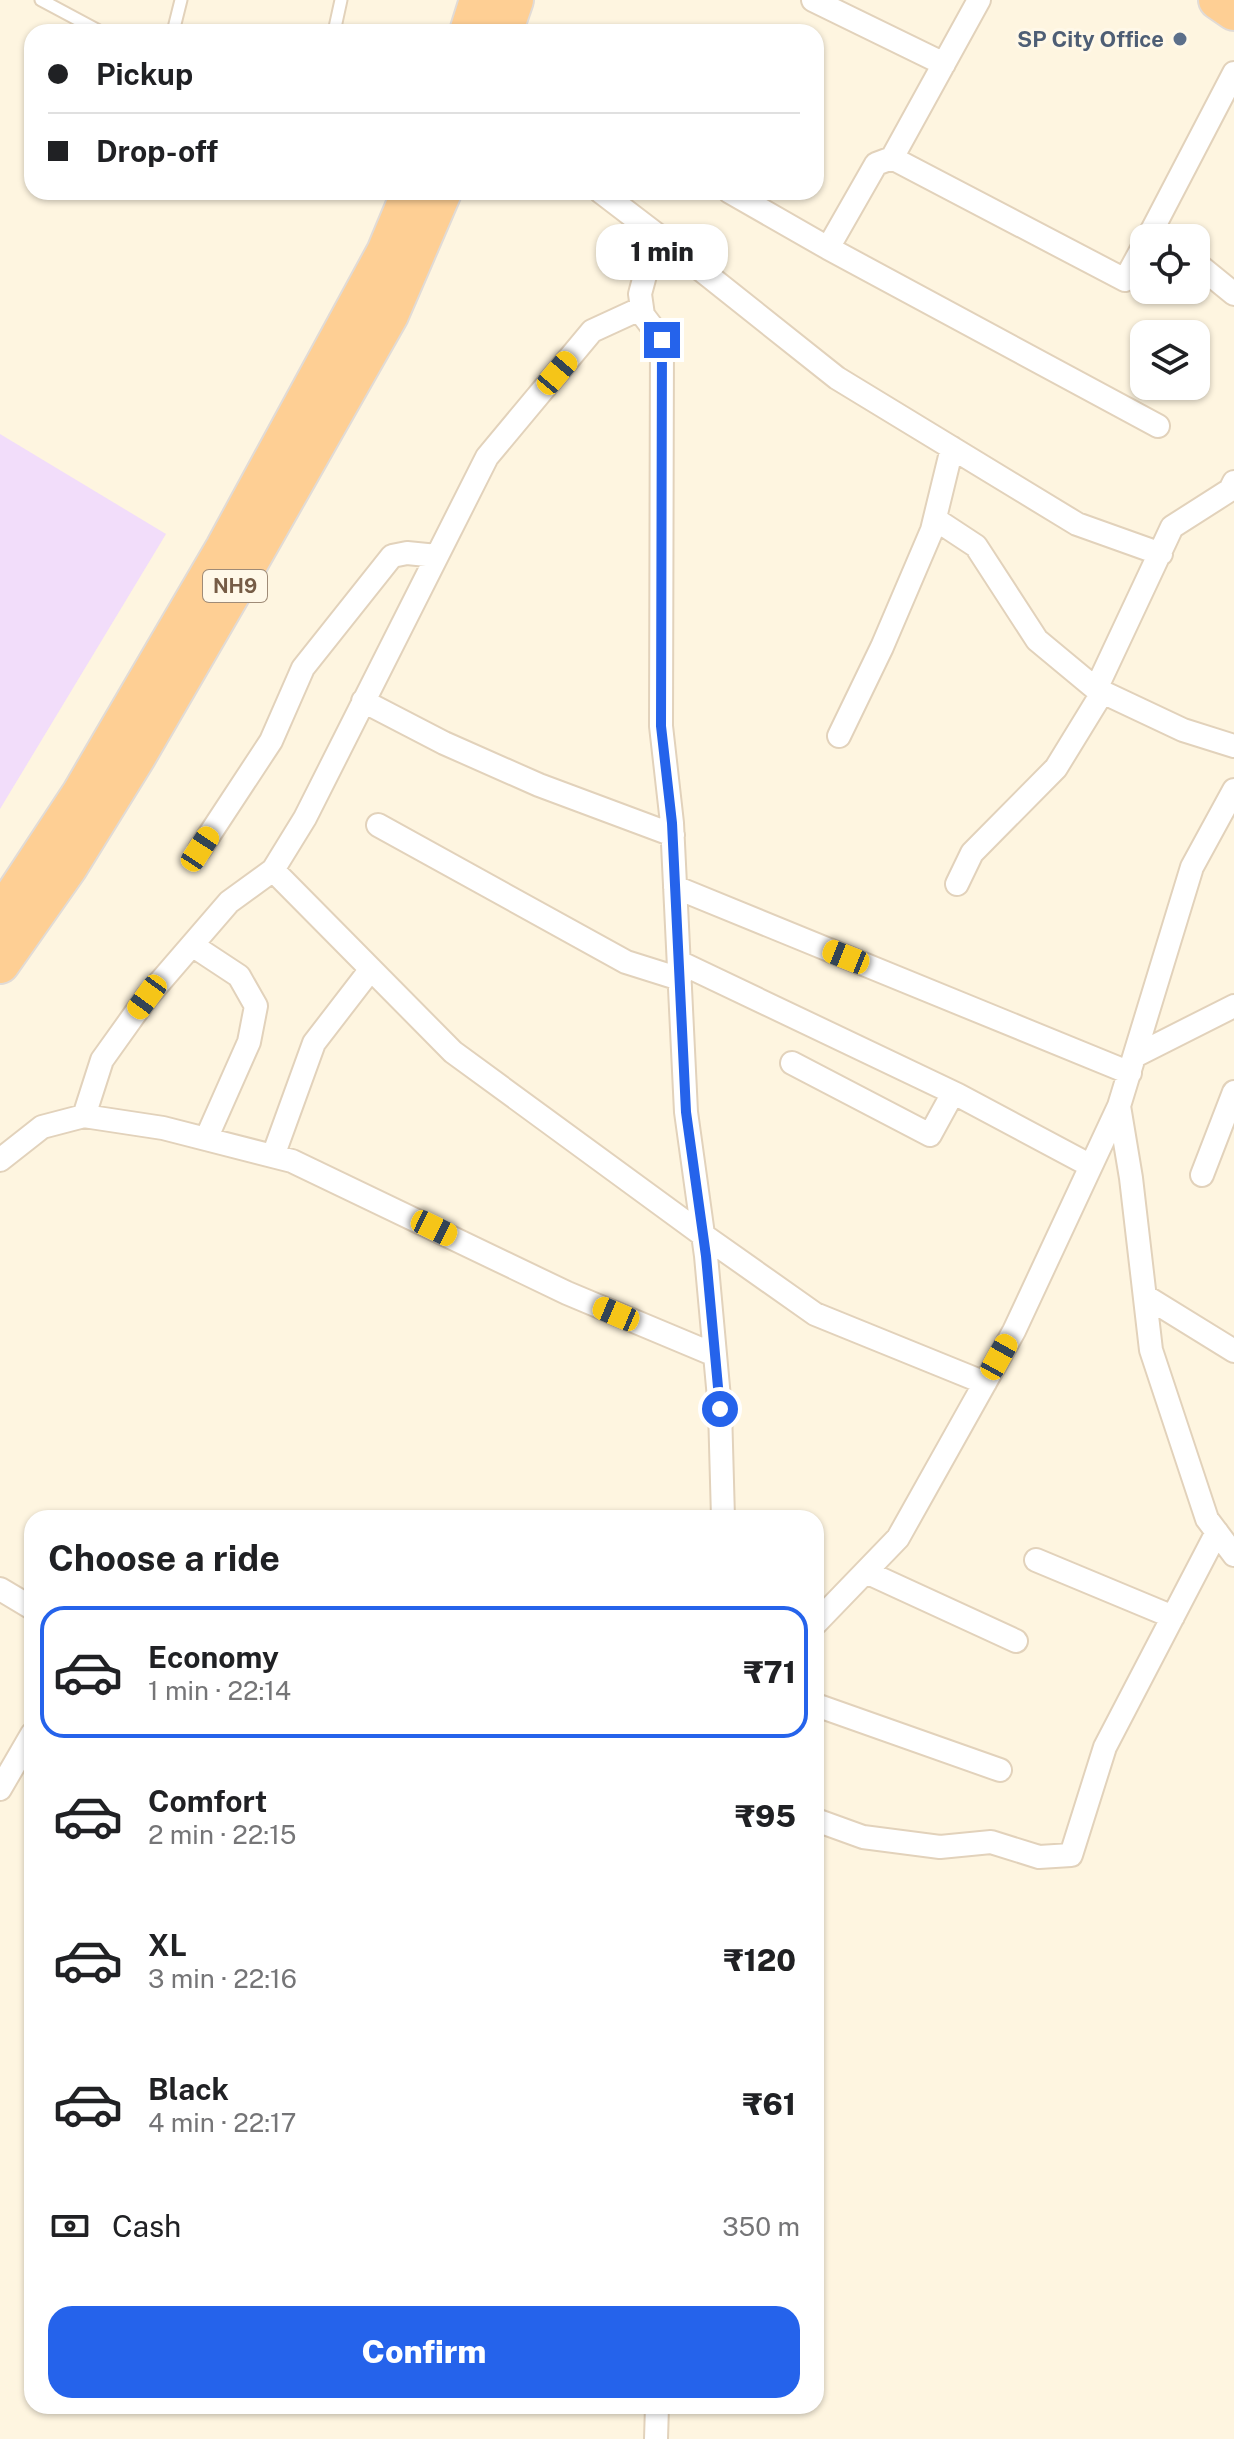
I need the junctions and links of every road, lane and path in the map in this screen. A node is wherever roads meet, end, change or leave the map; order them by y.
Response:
1 (41, 0) edge
2 (181, 0) edge
3 (341, 0) edge
4 (479, 0) edge
5 (514, 0) edge
6 (813, 0) edge
7 (979, 0) edge
8 (1218, 0) edge
9 (1234, 11) edge
10 (86, 24) edge
11 (175, 24) edge
12 (336, 24) edge
13 (472, 24) edge
14 (506, 24) edge
15 (944, 64) junction
16 (1234, 73) edge
17 (892, 158) junction
18 (408, 200) edge
19 (439, 200) edge
20 (611, 200) edge
21 (744, 200) edge
22 (1158, 224) edge
23 (656, 234) junction
24 (828, 248) junction
25 (1130, 272) edge
26 (1210, 274) edge
27 (1234, 294) edge
28 (642, 308) junction
29 (1158, 426) dead end
30 (952, 448) junction
31 (292, 455) junction
32 (1234, 482) edge
33 (935, 519) junction
34 (1161, 554) junction
35 (237, 555) junction
36 (437, 556) junction
37 (1099, 691) junction
38 (363, 701) junction
39 (839, 736) dead end
40 (1234, 746) edge
41 (1234, 790) edge
42 (378, 825) dead end
43 (673, 835) junction
44 (200, 849) dead end
45 (273, 870) junction
46 (957, 884) dead end
47 (675, 887) junction
48 (0, 917) edge
49 (192, 945) junction
50 (1, 960) edge
51 (371, 969) junction
52 (679, 970) junction
53 (1234, 1006) edge
54 (792, 1063) dead end
55 (1132, 1065) junction
56 (1234, 1092) edge
57 (953, 1093) junction
58 (1119, 1106) junction
59 (84, 1116) junction
60 (206, 1139) junction
61 (273, 1156) junction
62 (0, 1160) edge
63 (1091, 1166) junction
64 (1202, 1175) dead end
65 (703, 1235) junction
66 (1145, 1296) junction
67 (1234, 1351) edge
68 (715, 1355) junction
69 (985, 1383) junction
70 (723, 1510) edge
71 (1217, 1532) junction
72 (1234, 1555) edge
73 (1036, 1560) dead end
74 (866, 1572) junction
75 (0, 1589) edge
76 (24, 1603) edge
77 (824, 1615) edge
78 (1173, 1617) junction
79 (1016, 1641) dead end
80 (824, 1708) edge
81 (24, 1748) edge
82 (1000, 1770) dead end
83 (0, 1789) edge
84 (824, 1823) edge
85 (657, 2414) edge
86 (656, 2439) edge

1 - 10 lane
2 - 11 lane
3 - 12 lane
4 - 13 highway
5 - 14 highway
6 - 15 street
7 - 15 street
8 - 9 highway
15 - 17 street
16 - 22 street
17 - 24 street
17 - 25 street
18 - 31 highway, NH9
19 - 31 highway, NH9
20 - 23 street
21 - 24 street
23 - 28 street
23 - 30 street
24 - 29 street
26 - 27 street
28 - 36 street
28 - 43 street
30 - 33 street
30 - 34 street
31 - 35 highway, NH9
32 - 34 street
33 - 37 street
33 - 39 street
34 - 37 street
35 - 48 highway, NH9
35 - 50 highway, NH9
36 - 38 street
36 - 44 street
37 - 40 street
37 - 46 street
38 - 43 street
38 - 45 street
41 - 55 street
42 - 52 street
43 - 47 street
45 - 49 street
45 - 51 street
47 - 52 street
47 - 55 street
49 - 59 street
49 - 60 street
51 - 61 street
51 - 65 street
52 - 57 street
52 - 65 street
53 - 55 street
54 - 57 street
55 - 58 street
56 - 64 street
57 - 63 street
58 - 63 street
58 - 66 street
59 - 60 street
59 - 62 street
60 - 61 street
61 - 68 street
63 - 69 street
65 - 68 street
65 - 69 street
66 - 67 street
66 - 71 street
68 - 70 street
69 - 74 street
71 - 72 street
71 - 78 street
73 - 78 street
74 - 77 street
74 - 79 street
75 - 76 street
78 - 84 street
80 - 82 street
81 - 83 street
85 - 86 street

